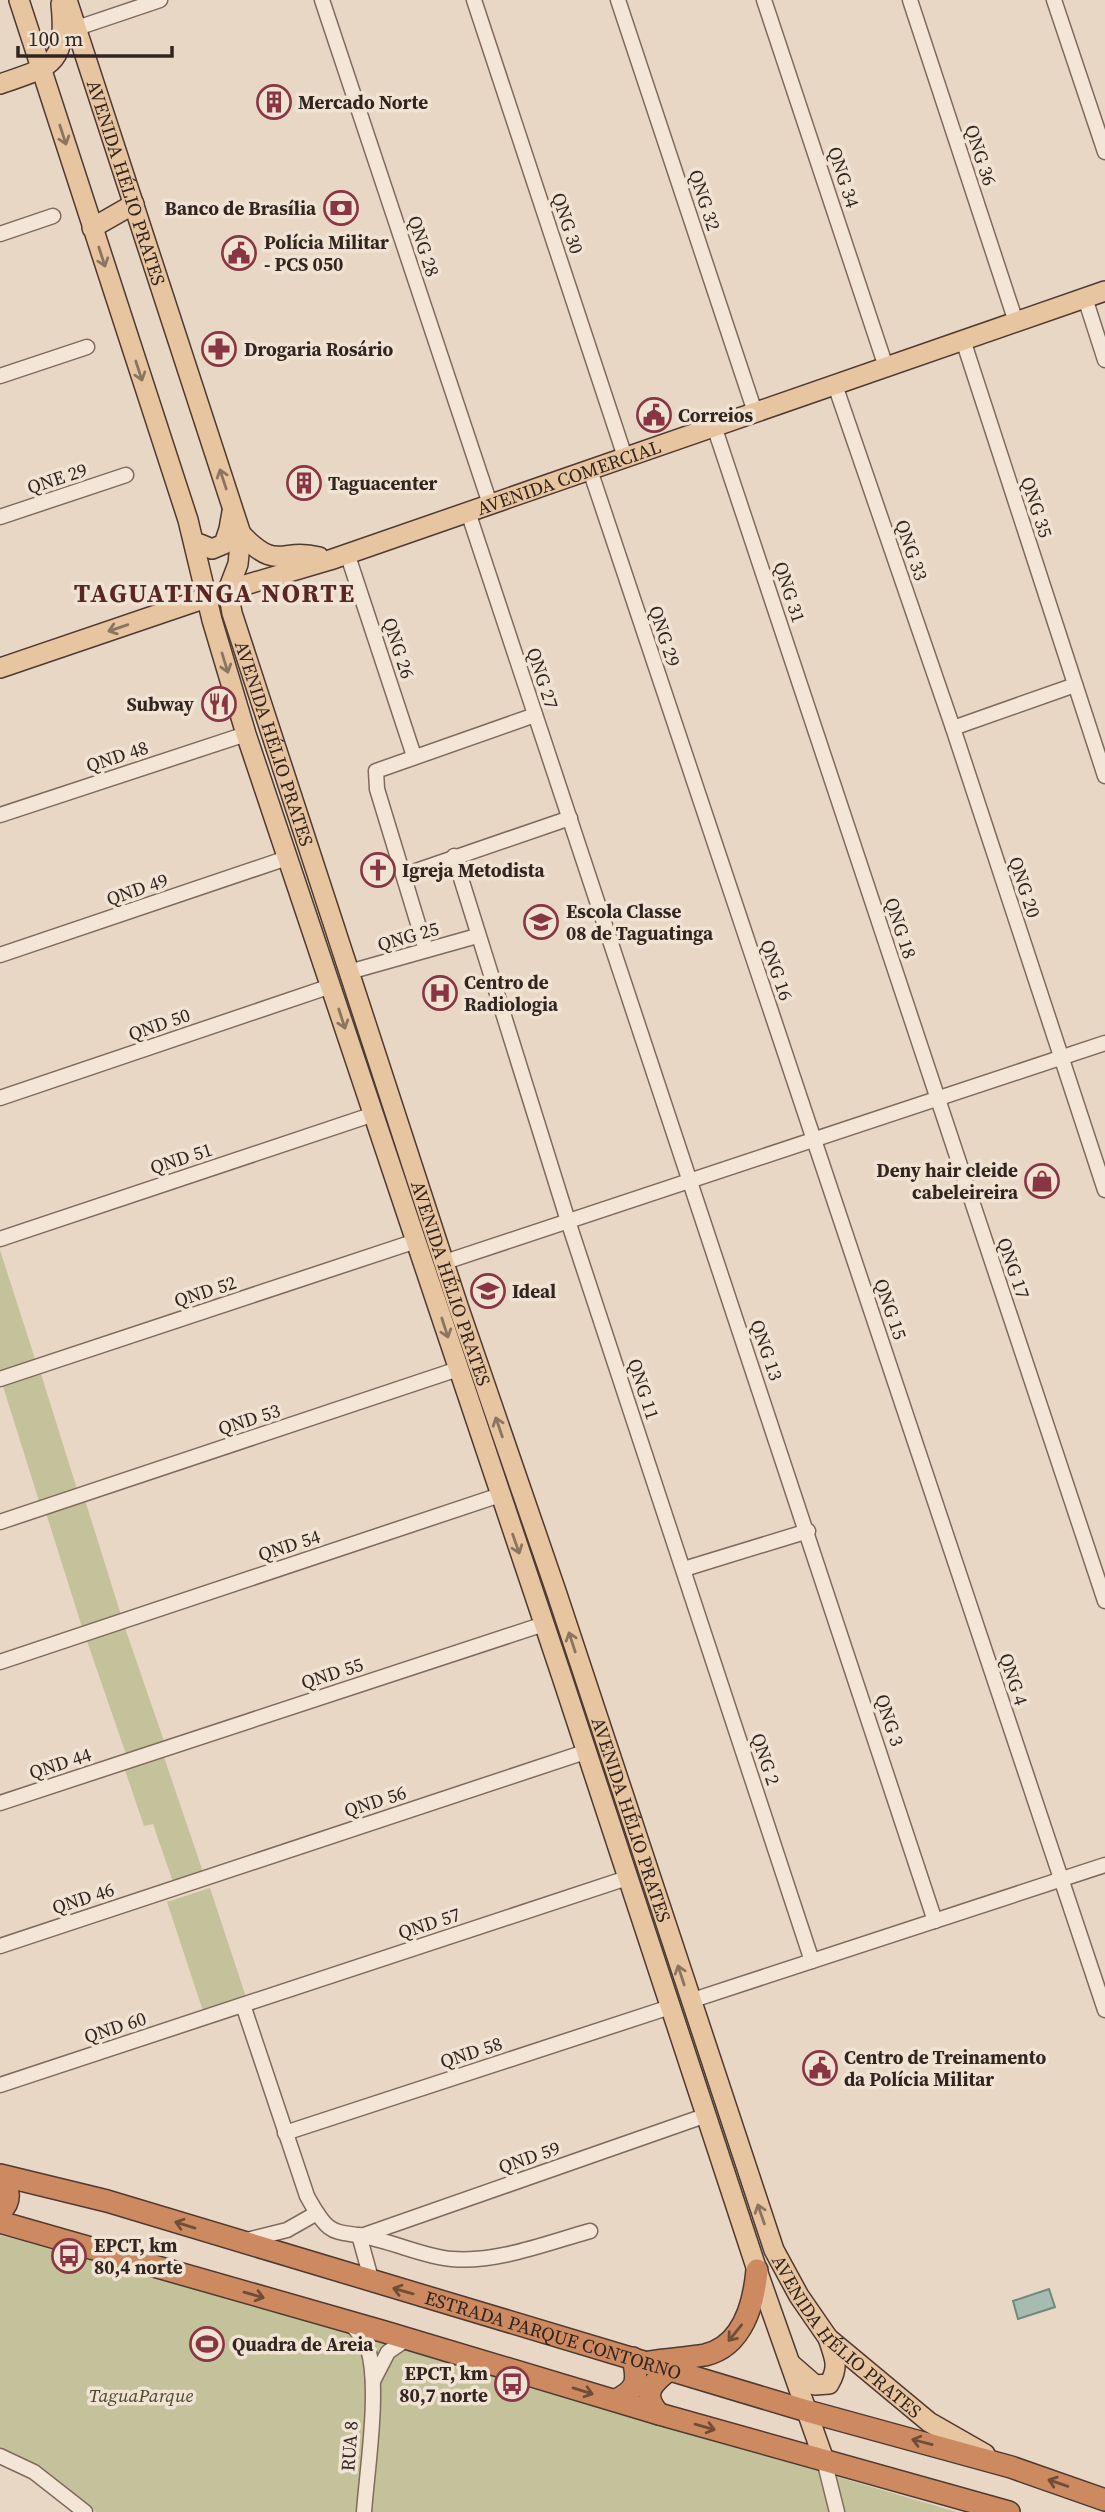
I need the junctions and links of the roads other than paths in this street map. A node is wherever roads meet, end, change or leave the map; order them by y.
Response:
1 (19, 0) edge
2 (60, 0) edge
3 (67, 0) edge
4 (160, 0) edge
5 (322, 0) edge
6 (474, 0) edge
7 (618, 0) edge
8 (764, 0) edge
9 (910, 0) edge
10 (1054, 0) edge
11 (76, 28) junction
12 (42, 70) junction
13 (0, 85) edge
14 (1105, 152) edge
15 (134, 204) junction
16 (53, 216) dead end
17 (92, 228) junction
18 (0, 234) edge
19 (1105, 291) edge
20 (1084, 298) junction
21 (1016, 322) junction
22 (963, 340) junction
23 (87, 347) dead end
24 (1105, 360) edge
25 (886, 367) junction
26 (0, 376) edge
27 (835, 385) junction
28 (755, 412) junction
29 (715, 426) junction
30 (625, 457) junction
31 (590, 470) junction
32 (126, 475) dead end
33 (491, 504) junction
34 (232, 508) junction
35 (468, 512) junction
36 (0, 517) edge
37 (188, 520) junction
38 (241, 534) junction
39 (200, 544) junction
40 (339, 556) junction
41 (229, 590) junction
42 (206, 598) junction
43 (0, 668) edge
44 (1075, 685) junction
45 (536, 715) junction
46 (953, 728) junction
47 (246, 734) junction
48 (414, 756) junction
49 (829, 770) joint
50 (1105, 776) edge
51 (704, 814) joint
52 (0, 815) edge
53 (569, 818) junction
54 (454, 856) junction
55 (582, 856) joint
56 (287, 858) junction
57 (404, 875) junction
58 (309, 921) junction
59 (477, 936) junction
60 (426, 950) junction
61 (0, 956) edge
62 (349, 972) junction
63 (331, 986) junction
64 (1105, 1043) edge
65 (1061, 1057) junction
66 (0, 1098) edge
67 (937, 1098) junction
68 (374, 1115) junction
69 (814, 1139) junction
70 (689, 1181) junction
71 (1105, 1189) edge
72 (568, 1221) junction
73 (0, 1239) edge
74 (416, 1241) junction
75 (444, 1262) junction
76 (458, 1306) junction
77 (458, 1370) junction
78 (3, 1378) edge
79 (932, 1491) joint
80 (500, 1495) junction
81 (0, 1522) edge
82 (808, 1531) junction
83 (684, 1569) junction
84 (1105, 1601) edge
85 (544, 1624) junction
86 (0, 1662) edge
87 (562, 1677) junction
88 (585, 1752) junction
89 (609, 1754) junction
90 (132, 1759) joint
91 (0, 1803) edge
92 (1105, 1865) edge
93 (628, 1878) junction
94 (1060, 1880) junction
95 (178, 1887) joint
96 (935, 1920) junction
97 (0, 1946) edge
98 (812, 1961) junction
99 (690, 2001) junction
100 (243, 2005) junction
101 (670, 2007) junction
102 (1105, 2010) edge
103 (0, 2085) edge
104 (706, 2115) junction
105 (285, 2133) junction
106 (0, 2177) edge
107 (0, 2212) edge
108 (317, 2213) junction
109 (0, 2222) edge
110 (590, 2231) dead end
111 (362, 2235) junction
112 (239, 2241) junction
113 (757, 2270) junction
114 (372, 2282) junction
115 (349, 2323) junction
116 (828, 2338) junction
117 (407, 2339) junction
118 (639, 2360) junction
119 (790, 2363) junction
120 (669, 2370) junction
121 (373, 2382) junction
122 (616, 2400) junction
123 (807, 2411) junction
124 (659, 2414) junction
125 (0, 2456) edge
126 (824, 2460) junction
127 (1011, 2467) junction
128 (1105, 2500) edge
129 (85, 2512) edge
130 (363, 2512) edge
131 (837, 2512) edge
132 (1009, 2512) edge

1 - 12 main road, AVENIDA HÉLIO PRATES
2 - 12 main road
3 - 11 main road, AVENIDA HÉLIO PRATES
4 - 11 street
5 - 33 street, QNG 28
6 - 30 street, QNG 30
7 - 28 street, QNG 32
8 - 25 street, QNG 34
9 - 21 street, QNG 36
10 - 14 street
11 - 15 main road, AVENIDA HÉLIO PRATES
12 - 13 main road
12 -> 17 main road, AVENIDA HÉLIO PRATES
15 - 17 main road
34 -> 15 main road, AVENIDA HÉLIO PRATES
16 - 18 street
17 -> 37 main road, AVENIDA HÉLIO PRATES
19 - 20 main road, AVENIDA COMERCIAL
20 - 21 main road, AVENIDA COMERCIAL
20 - 24 street
21 - 22 main road, AVENIDA COMERCIAL
22 - 25 main road, AVENIDA COMERCIAL
22 - 44 street, QNG 35
23 - 26 street
25 - 27 main road, AVENIDA COMERCIAL
27 - 28 main road, AVENIDA COMERCIAL
27 - 46 street, QNG 33
28 - 29 main road, AVENIDA COMERCIAL
29 - 30 main road, AVENIDA COMERCIAL
29 - 49 street, QNG 31
30 - 31 main road, AVENIDA COMERCIAL
31 - 33 main road, AVENIDA COMERCIAL
31 - 51 street, QNG 29
32 - 36 street, QNE 29
33 - 35 main road, AVENIDA COMERCIAL
34 - 38 main road, AVENIDA HÉLIO PRATES
34 - 39 main road
35 - 40 main road, AVENIDA COMERCIAL
35 - 45 street, QNG 27
37 - 39 main road
37 - 42 main road, AVENIDA HÉLIO PRATES
38 - 40 main road
38 - 41 main road, AVENIDA HÉLIO PRATES
39 - 41 main road
40 - 41 main road, AVENIDA COMERCIAL
40 - 48 street, QNG 26
41 - 62 main road, AVENIDA HÉLIO PRATES
42 -> 43 main road
42 -> 47 main road, AVENIDA HÉLIO PRATES
44 - 46 street
44 - 50 street, QNG 35
45 - 48 street
45 - 53 street, QNG 27
46 - 65 street, QNG 20
47 - 52 street, QND 48
47 - 56 main road, AVENIDA HÉLIO PRATES
48 - 57 street
49 - 67 street, QNG 18
51 - 69 street, QNG 16
53 - 54 street
53 - 55 street, QNG 27
54 - 57 street
54 - 59 street, QNG 11
55 - 70 street, QNG 13
56 - 58 main road, AVENIDA HÉLIO PRATES
56 - 61 street, QND 49
57 - 60 street
58 - 62 main road
58 - 63 main road, AVENIDA HÉLIO PRATES
59 - 60 street, QNG 25
59 - 72 street, QNG 11
60 - 62 street, QNG 25
62 - 75 main road, AVENIDA HÉLIO PRATES
63 - 66 street, QND 50
63 -> 68 main road, AVENIDA HÉLIO PRATES
64 - 65 street
65 - 67 street
65 - 71 street, QNG 20
67 - 69 street
67 - 84 street, QNG 17
68 - 73 street, QND 51
68 - 74 main road, AVENIDA HÉLIO PRATES
69 - 70 street
69 - 79 street, QNG 15
70 - 72 street
70 - 82 street, QNG 13
72 - 75 street
72 - 83 street, QNG 11
74 - 76 main road
74 -> 77 main road, AVENIDA HÉLIO PRATES
74 - 78 street, QND 52
75 - 76 main road, AVENIDA HÉLIO PRATES
89 -> 76 main road, AVENIDA HÉLIO PRATES
77 - 80 main road, AVENIDA HÉLIO PRATES
77 - 81 street, QND 53
79 - 94 street, QNG 4
80 -> 85 main road, AVENIDA HÉLIO PRATES
80 - 86 street, QND 54
82 - 83 street
82 - 96 street, QNG 3
83 - 98 street, QNG 2
85 - 87 main road, AVENIDA HÉLIO PRATES
85 - 90 street, QND 55
87 - 88 main road, AVENIDA HÉLIO PRATES
87 - 89 main road
88 - 93 main road, AVENIDA HÉLIO PRATES
88 - 95 street, QND 56
99 -> 89 main road, AVENIDA HÉLIO PRATES
90 - 91 street, QND 44
92 - 94 street
93 - 100 street, QND 57
93 - 101 main road, AVENIDA HÉLIO PRATES
94 - 96 street
94 - 102 street, QNG 4
95 - 97 street, QND 46
96 - 98 street
98 - 99 street
116 -> 99 main road, AVENIDA HÉLIO PRATES
100 - 103 street, QND 60
100 - 105 street
101 - 104 main road, AVENIDA HÉLIO PRATES
101 - 105 street, QND 58
104 - 111 street, QND 59
104 - 113 main road, AVENIDA HÉLIO PRATES
105 - 108 street
106 - 107 highway
112 -> 106 highway, ESTRADA PARQUE CONTORNO
108 - 111 street
108 - 112 street
109 -> 115 highway
110 - 111 street
111 - 114 street
112 - 114 highway, ESTRADA PARQUE CONTORNO
113 -> 118 highway
113 - 119 main road, AVENIDA HÉLIO PRATES
118 -> 114 highway, ESTRADA PARQUE CONTORNO
115 - 117 highway
115 - 121 street
116 - 119 main road
116 - 127 main road, AVENIDA HÉLIO PRATES
117 - 121 street
117 -> 122 highway
118 - 120 highway, ESTRADA PARQUE CONTORNO
118 - 122 highway
119 - 123 main road, AVENIDA HÉLIO PRATES
120 - 123 highway, ESTRADA PARQUE CONTORNO
120 - 124 highway
121 - 130 street, RUA 8
122 - 124 highway
123 - 126 main road, AVENIDA HÉLIO PRATES
127 -> 123 highway, ESTRADA PARQUE CONTORNO
124 -> 126 highway
125 - 129 street
126 - 131 street
126 - 132 highway
128 -> 127 highway, ESTRADA PARQUE CONTORNO

